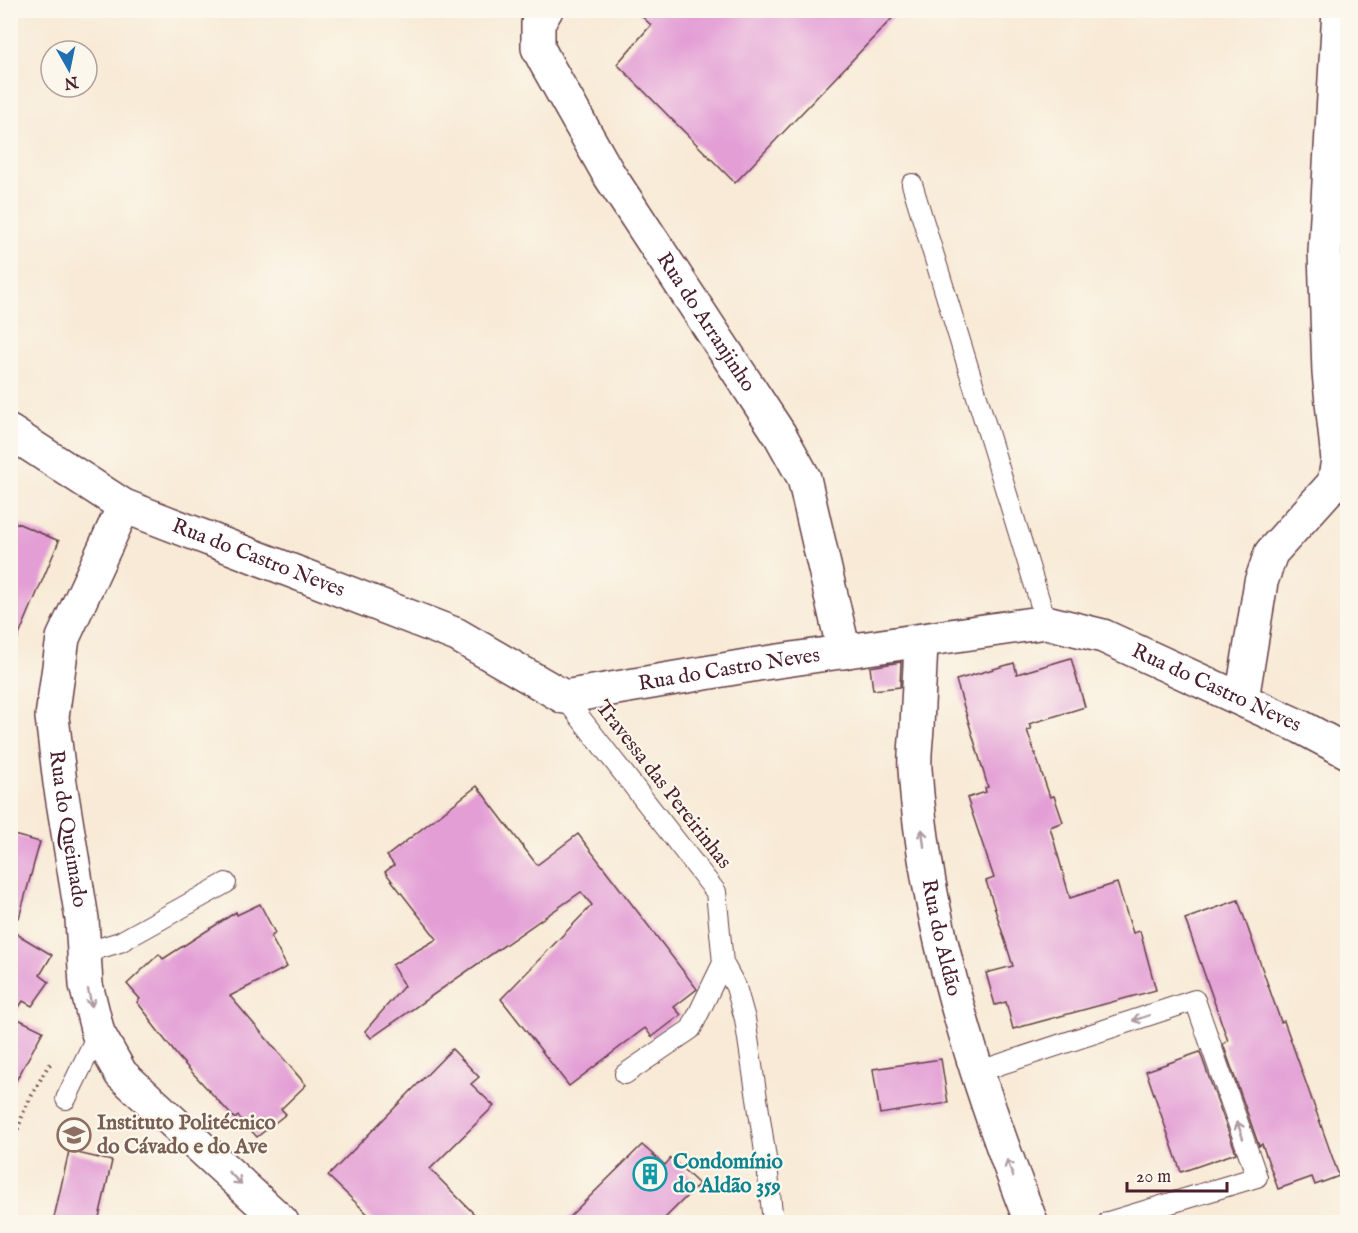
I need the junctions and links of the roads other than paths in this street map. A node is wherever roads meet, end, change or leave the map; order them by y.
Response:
1 (546, 10) edge
2 (1339, 10) edge
3 (912, 184) dead end
4 (10, 432) edge
5 (124, 506) junction
6 (1046, 622) junction
7 (921, 642) junction
8 (844, 652) junction
9 (564, 697) junction
10 (1242, 699) junction
11 (1347, 752) edge
12 (226, 883) dead end
13 (84, 952) junction
14 (723, 963) junction
15 (98, 1033) junction
16 (978, 1072) junction
17 (625, 1074) dead end
18 (66, 1099) dead end
19 (282, 1222) edge
20 (773, 1222) edge
21 (1031, 1222) edge
22 (1108, 1222) edge

1 - 8 street, Rua do Arranjinho
2 - 10 street
3 - 6 lane
4 - 5 street
5 - 9 street, Rua do Castro Neves
5 - 13 street, Rua do Queimado
6 - 7 street, Rua do Castro Neves
6 - 10 street, Rua do Castro Neves
7 - 8 street, Rua do Castro Neves
16 -> 7 street, Rua do Aldão
8 - 9 street, Rua do Castro Neves
9 - 14 lane, Travessa das Pereirinhas
10 - 11 street, Rua do Castro Neves
12 - 13 lane
13 -> 15 street, Rua do Queimado
14 - 17 lane
14 - 20 lane, Travessa das Pereirinhas
15 - 18 lane
15 -> 19 street, Rua do Queimado
21 -> 16 street, Rua do Aldão
22 -> 16 lane

